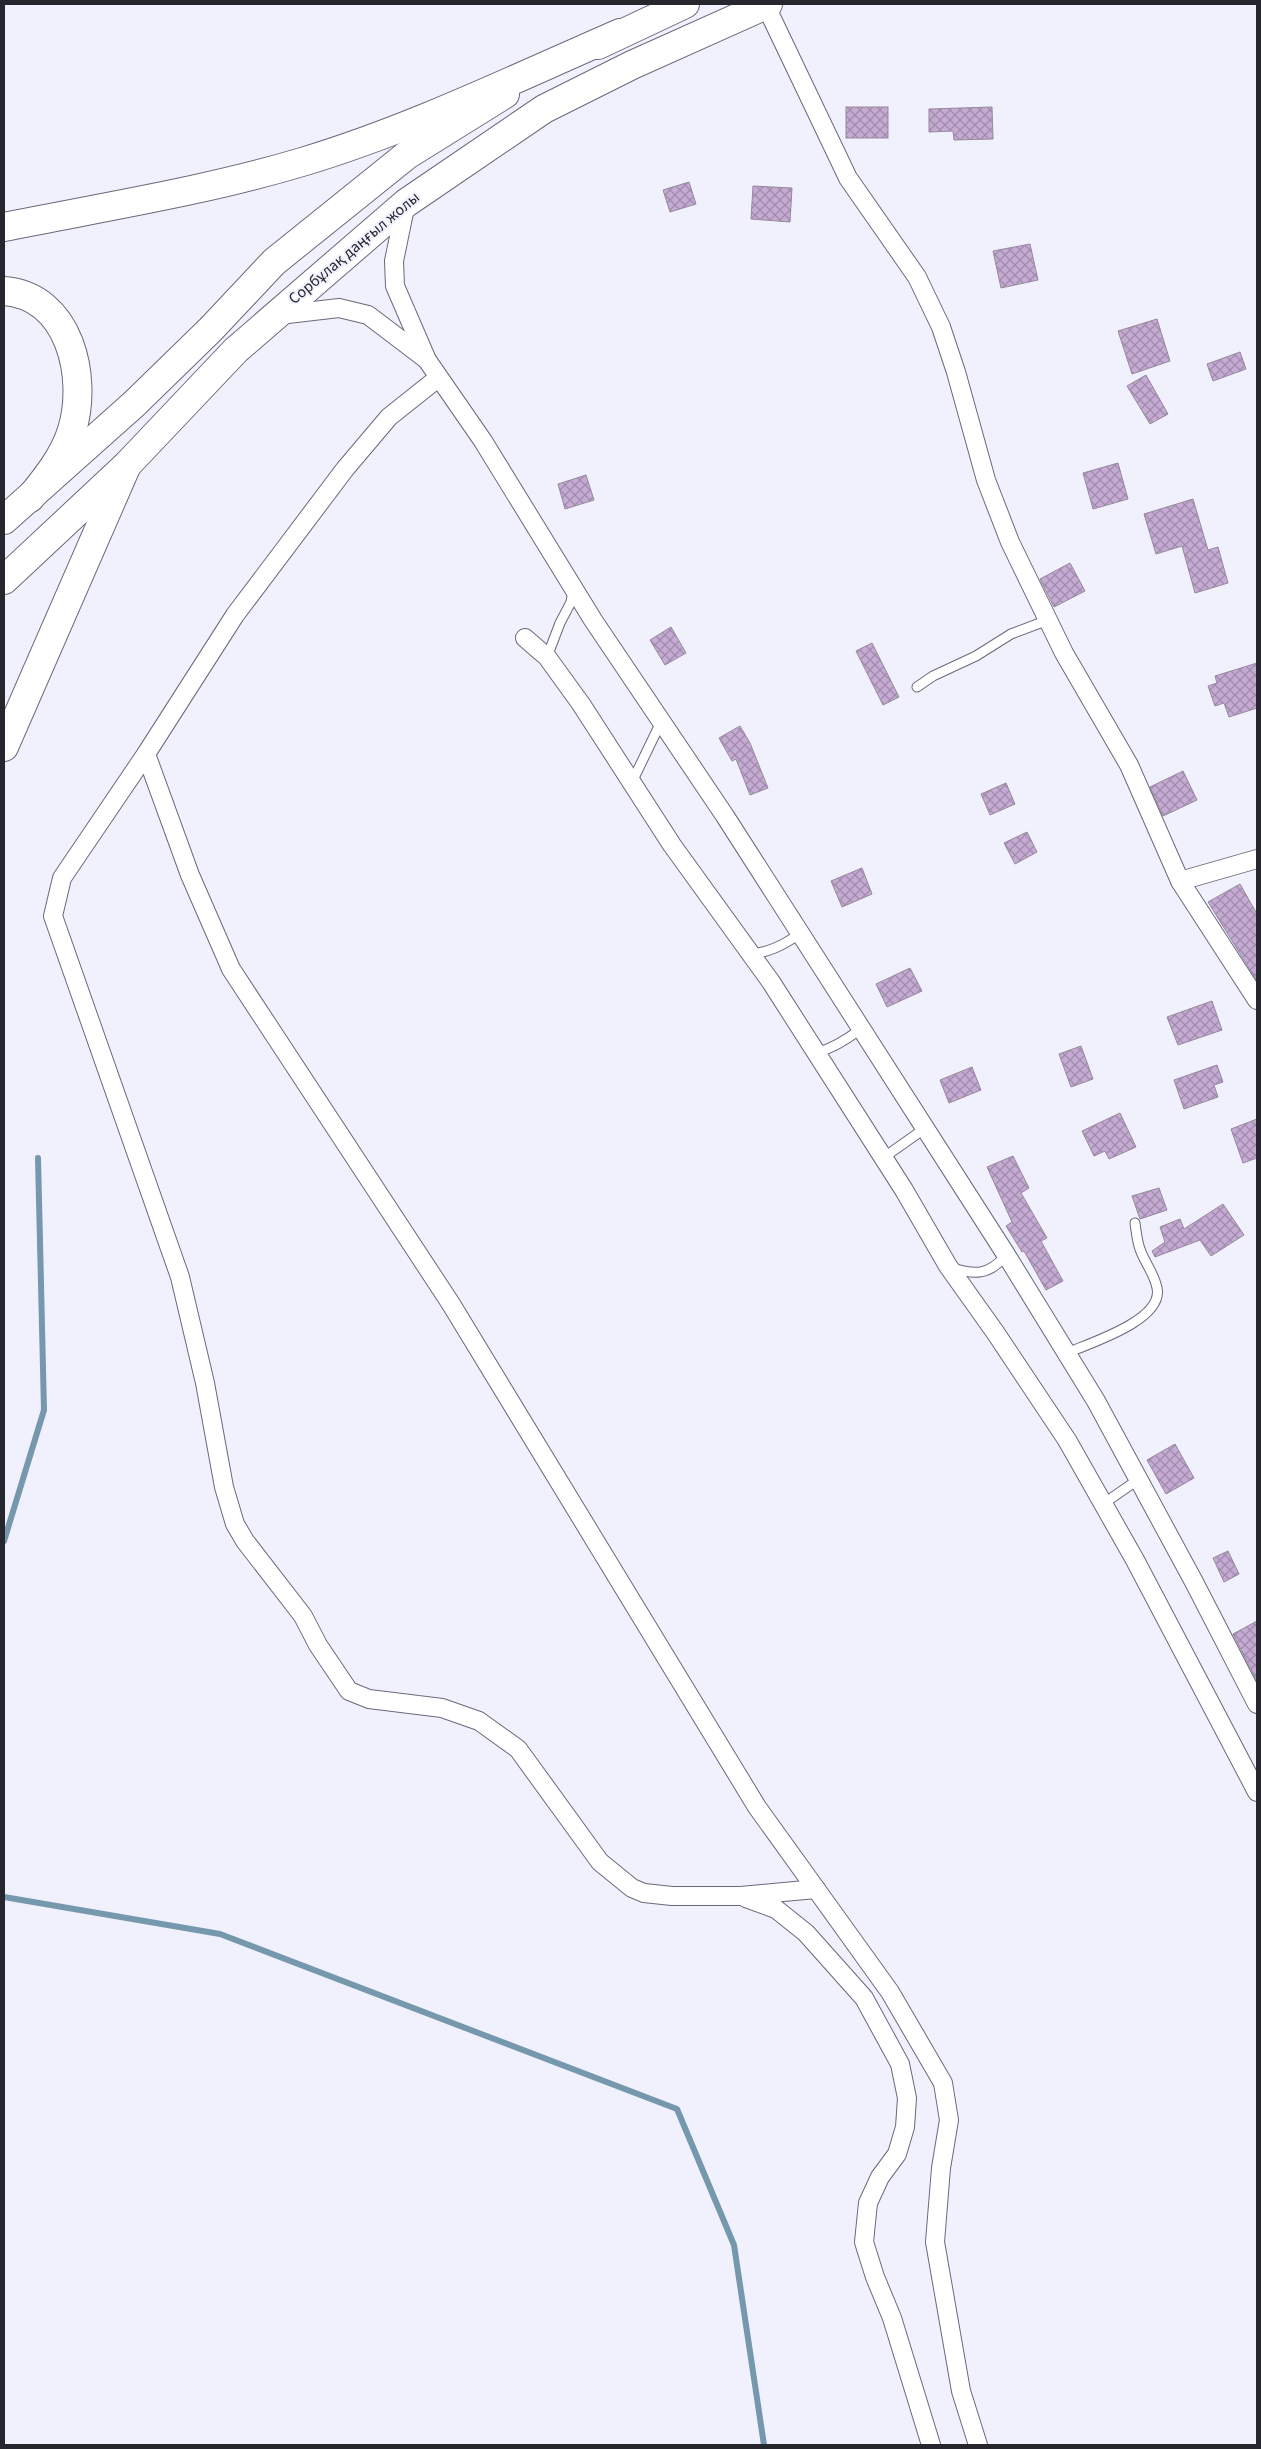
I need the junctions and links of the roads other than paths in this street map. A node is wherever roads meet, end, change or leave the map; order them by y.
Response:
1 (766, 4) edge
2 (671, 7) edge
3 (620, 33) junction
4 (406, 203) junction
5 (4, 227) edge
6 (4, 291) edge
7 (273, 316) junction
8 (427, 360) junction
9 (438, 378) junction
10 (134, 404) junction
11 (158, 432) junction
12 (127, 465) junction
13 (30, 498) junction
14 (4, 520) edge
15 (4, 580) edge
16 (573, 586) junction
17 (1048, 620) junction
18 (525, 638) dead end
19 (547, 657) junction
20 (917, 687) dead end
21 (662, 720) junction
22 (4, 747) edge
23 (146, 754) junction
24 (632, 782) junction
25 (1257, 859) edge
26 (1180, 881) junction
27 (793, 922) junction
28 (751, 954) junction
29 (1257, 1000) edge
30 (856, 1023) junction
31 (816, 1053) junction
32 (924, 1129) junction
33 (883, 1158) junction
34 (1135, 1223) dead end
35 (997, 1241) junction
36 (948, 1266) junction
37 (1067, 1353) junction
38 (1139, 1479) junction
39 (1103, 1504) junction
40 (1257, 1704) edge
41 (1257, 1792) edge
42 (816, 1890) junction
43 (741, 1896) junction
44 (931, 2445) edge
45 (978, 2445) edge

1 - 4 main road, Сорбұлақ даңғыл жолы
1 - 17 street
2 - 3 main road
3 - 5 main road
3 - 10 main road
4 - 7 main road, Сорбұлақ даңғыл жолы
4 - 8 street
6 - 13 main road
7 - 8 street
7 - 11 main road, Сорбұлақ даңғыл жолы
8 - 9 street
9 - 16 street
9 - 23 street
10 - 11 main road
10 - 13 main road
11 - 12 main road, Сорбұлақ даңғыл жолы
12 - 15 main road, Сорбұлақ даңғыл жолы
12 - 22 main road
13 - 14 main road
16 - 19 lane
16 - 21 street
17 - 20 lane
17 - 26 street
18 - 19 street
19 - 24 street
21 - 24 lane
21 - 27 street
23 - 42 street
23 - 43 street
24 - 28 street
25 - 26 street
26 - 29 street
27 - 28 lane
27 - 30 street
28 - 31 street
30 - 31 lane
30 - 32 street
31 - 33 street
32 - 33 lane
32 - 35 street
33 - 36 street
34 - 37 lane
35 - 36 lane
35 - 37 street
36 - 39 street
37 - 38 street
38 - 39 lane
38 - 40 street
39 - 41 street
42 - 43 street
42 - 45 street
43 - 44 street

